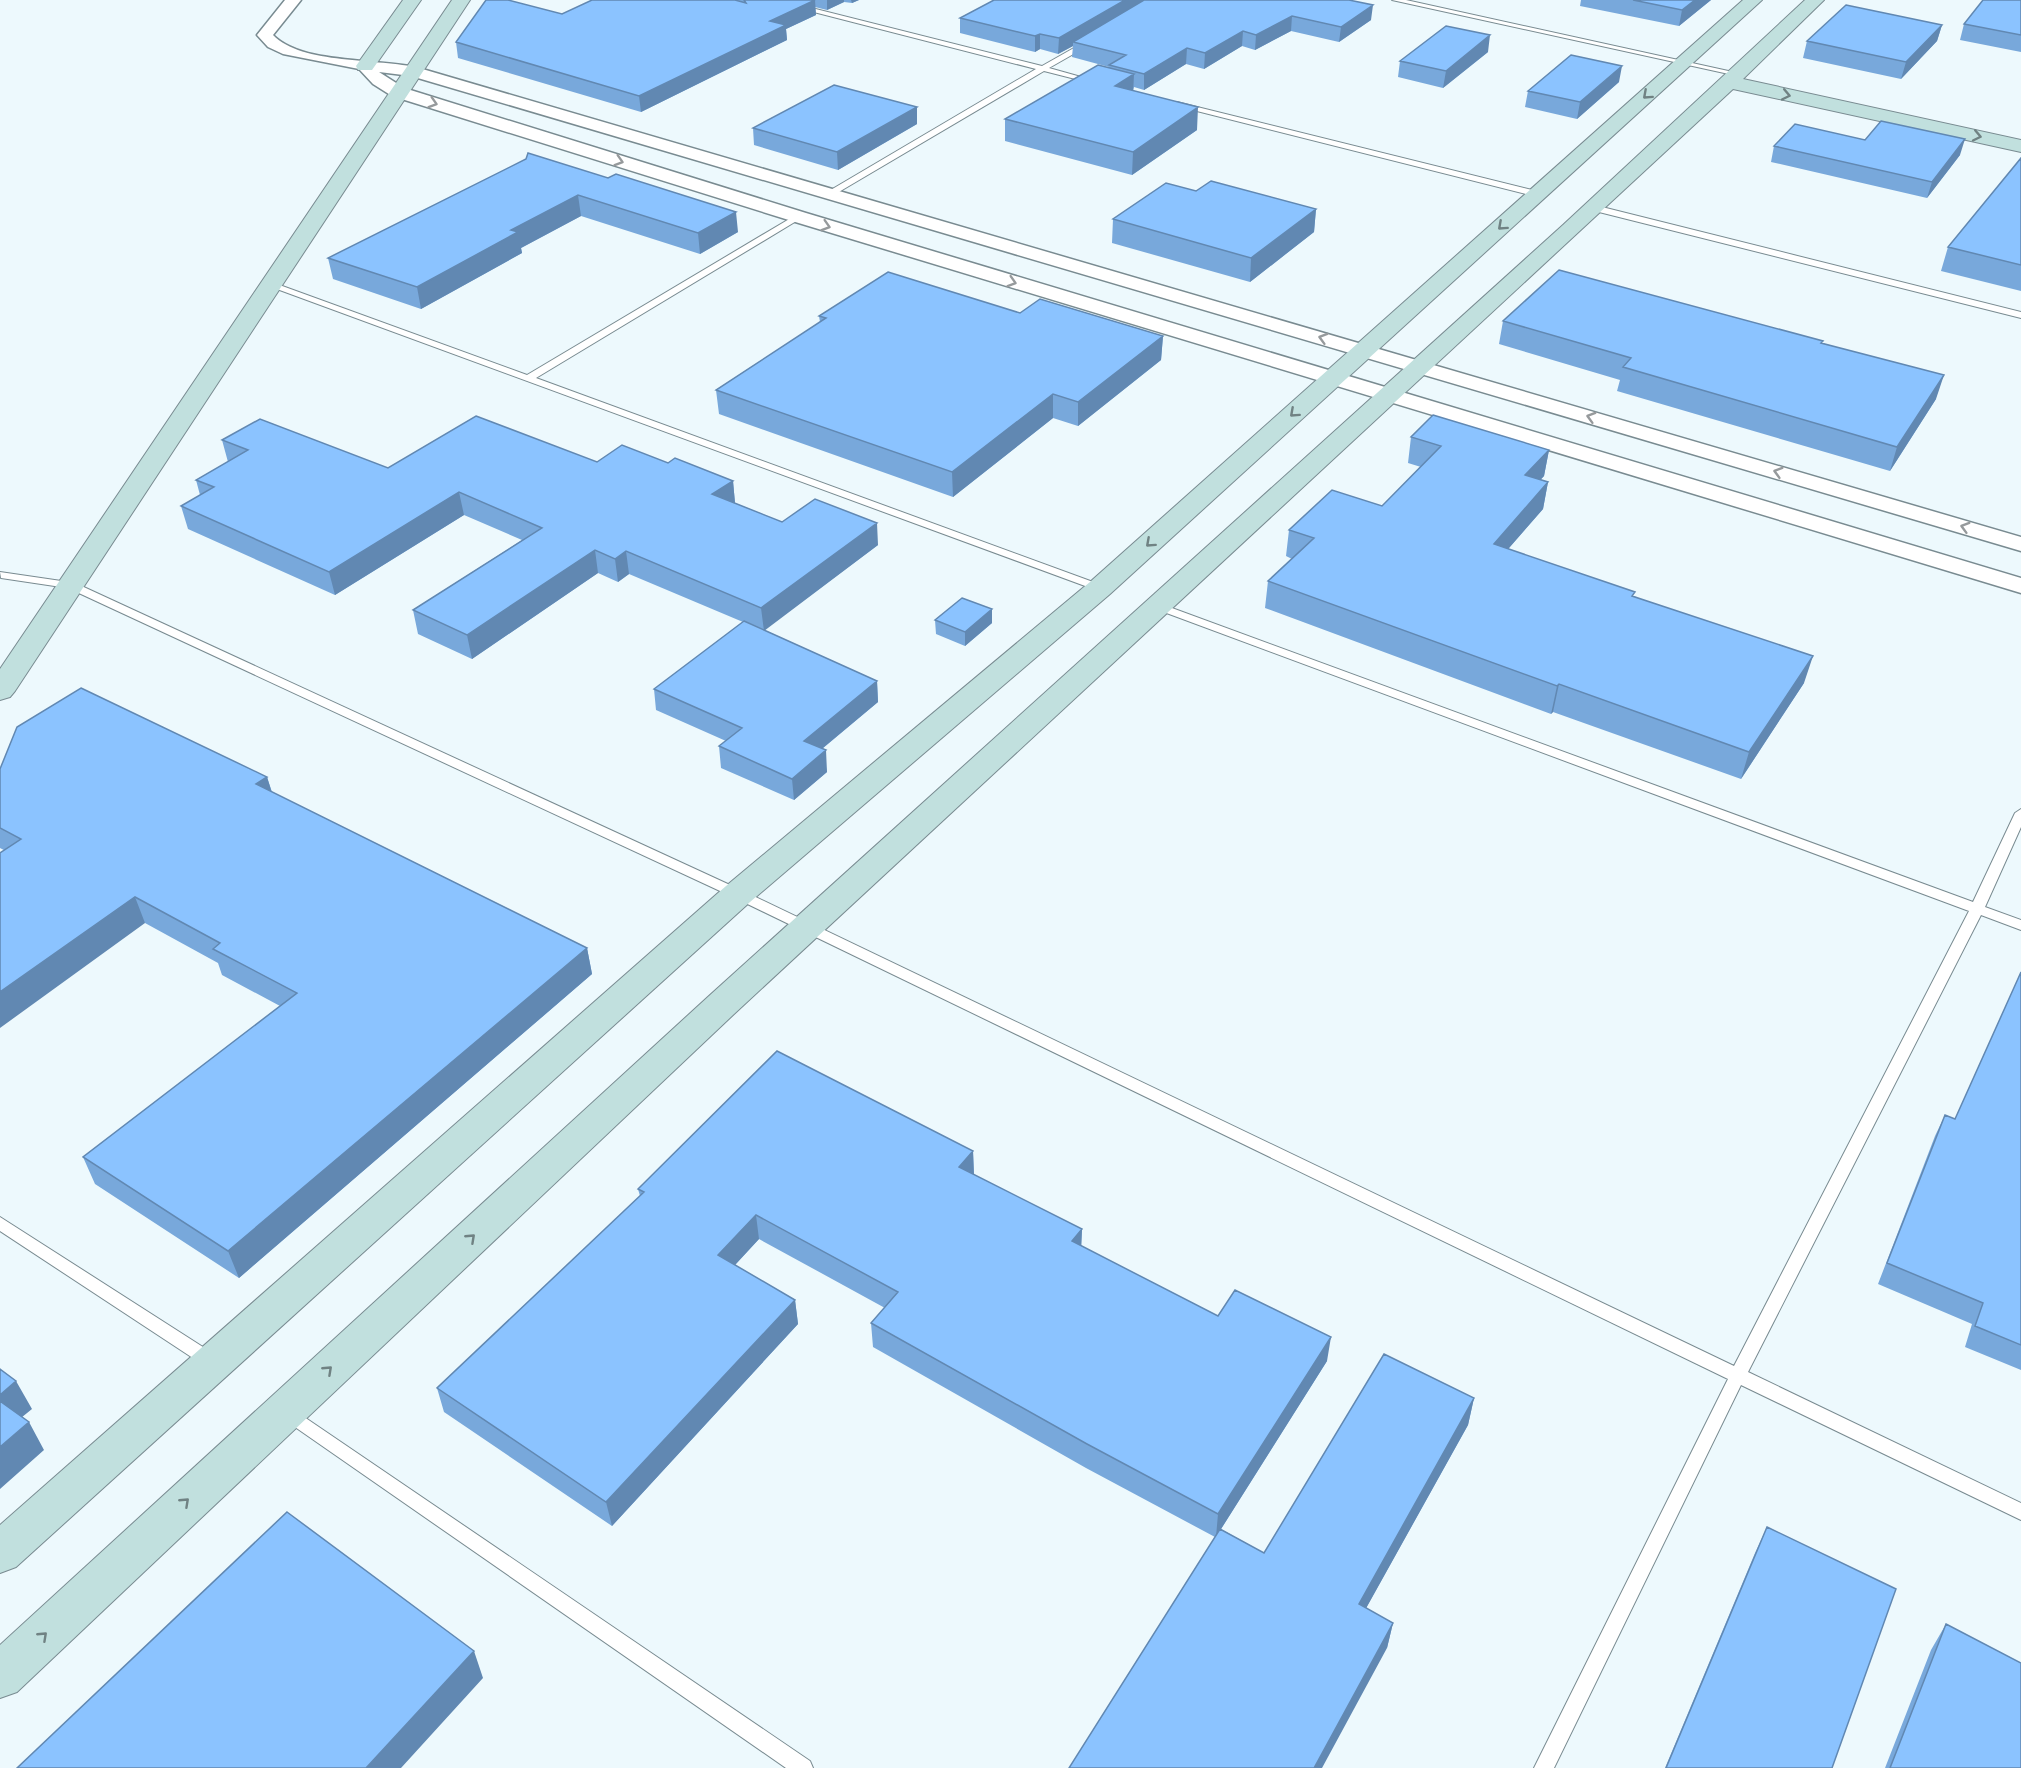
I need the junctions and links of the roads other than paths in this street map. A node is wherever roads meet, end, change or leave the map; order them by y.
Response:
1 (293, 0) edge
2 (412, 0) edge
3 (461, 0) edge
4 (771, 0) edge
5 (1396, 0) edge
6 (1753, 0) edge
7 (1815, 0) edge
8 (1092, 40) edge
9 (1683, 63) junction
10 (365, 66) junction
11 (1043, 69) junction
12 (413, 71) junction
13 (1746, 73) junction
14 (1101, 83) edge
15 (398, 92) junction
16 (1170, 101) edge
17 (2021, 146) edge
18 (832, 193) junction
19 (1537, 194) junction
20 (1594, 208) junction
21 (799, 217) junction
22 (271, 285) junction
23 (2021, 315) edge
24 (1364, 350) junction
25 (1422, 368) junction
26 (1332, 378) junction
27 (528, 379) junction
28 (1391, 396) junction
29 (2021, 544) edge
30 (1, 575) edge
31 (71, 585) junction
32 (2021, 586) edge
33 (1100, 588) junction
34 (1157, 606) junction
35 (0, 691) edge
36 (2021, 813) edge
37 (738, 894) junction
38 (1977, 909) junction
39 (2021, 926) edge
40 (807, 929) junction
41 (0, 1223) edge
42 (216, 1364) junction
43 (1737, 1377) junction
44 (284, 1410) junction
45 (2021, 1512) edge
46 (0, 1553) edge
47 (0, 1676) edge
48 (803, 1768) edge
49 (1544, 1768) edge

1 - 10 street
2 - 10 street
3 - 12 street
4 - 11 lane
5 - 9 lane
6 - 9 street
7 - 13 street
8 - 11 lane
9 - 13 lane
9 -> 19 street
10 - 12 street
10 - 15 street
11 - 14 lane
11 - 18 lane
12 - 15 street
12 - 18 street
13 -> 17 street
13 - 20 street
15 -> 21 street
15 - 22 street
16 - 19 lane
24 -> 18 street
19 -> 24 street
20 - 23 lane
20 - 25 street
21 -> 26 street
21 - 27 lane
22 - 27 lane
22 - 31 street
24 - 25 street
24 - 26 street
25 - 28 street
29 -> 25 street
26 - 28 street
26 -> 33 street
27 - 33 lane
28 - 32 street
28 - 34 street
30 - 31 lane
31 - 35 street
31 - 37 lane
33 - 37 street
34 - 38 lane
34 - 40 street
36 - 38 lane
37 - 40 lane
37 - 42 street
38 - 39 lane
38 - 43 lane
40 - 43 lane
44 -> 40 street
41 - 42 lane
42 - 46 street
43 - 45 lane
43 - 49 lane
47 -> 44 street
44 - 48 lane

